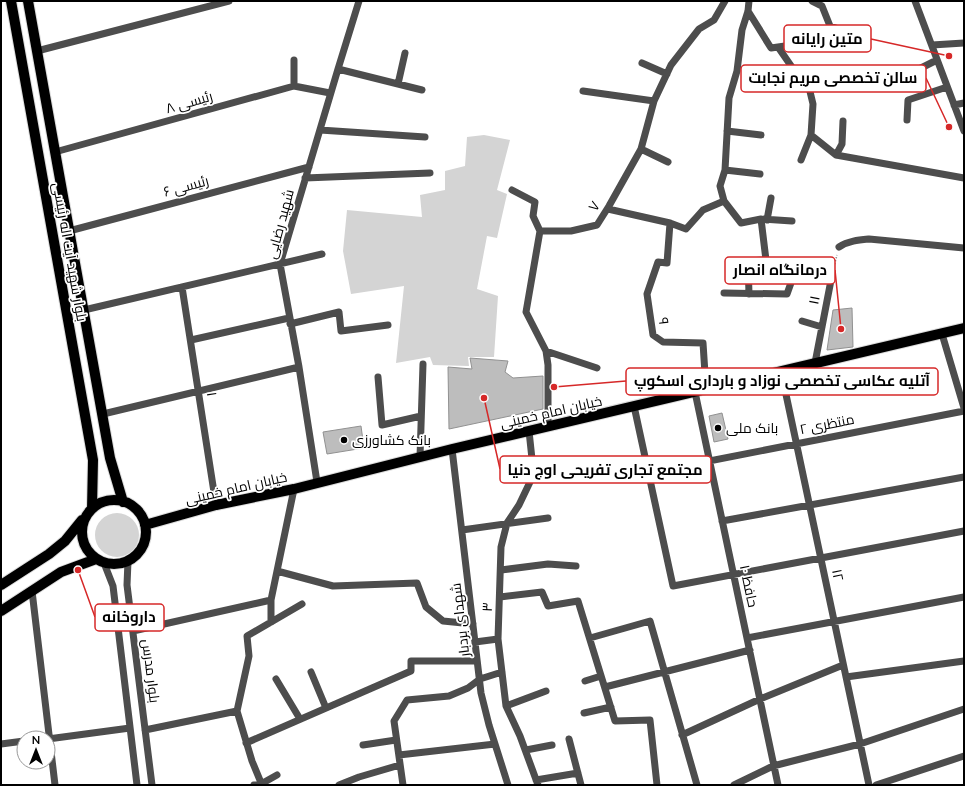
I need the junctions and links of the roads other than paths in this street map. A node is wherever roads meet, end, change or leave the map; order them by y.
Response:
1 (11, 1) edge
2 (28, 1) edge
3 (229, 1) edge
4 (359, 1) edge
5 (725, 1) edge
6 (749, 1) edge
7 (812, 1) edge
8 (915, 1) edge
9 (748, 11) junction
10 (799, 29) dead end
11 (862, 37) dead end
12 (964, 43) edge
13 (932, 46) junction
14 (778, 47) junction
15 (37, 51) junction
16 (404, 53) dead end
17 (294, 60) dead end
18 (937, 60) junction
19 (642, 63) dead end
20 (338, 69) junction
21 (856, 72) dead end
22 (667, 74) junction
23 (808, 82) junction
24 (398, 84) junction
25 (889, 84) dead end
26 (294, 86) junction
27 (947, 87) junction
28 (422, 90) dead end
29 (583, 90) dead end
30 (330, 93) junction
31 (45, 94) junction
32 (28, 97) junction
33 (654, 101) junction
34 (964, 104) edge
35 (954, 105) junction
36 (906, 120) dead end
37 (843, 121) dead end
38 (320, 130) junction
39 (727, 131) junction
40 (964, 131) edge
41 (761, 135) dead end
42 (811, 135) junction
43 (425, 137) dead end
44 (641, 149) junction
45 (55, 152) junction
46 (836, 155) junction
47 (801, 160) dead end
48 (668, 162) dead end
49 (309, 166) junction
50 (725, 170) junction
51 (430, 173) dead end
52 (760, 174) dead end
53 (306, 178) junction
54 (964, 178) edge
55 (512, 190) dead end
56 (771, 198) dead end
57 (724, 201) junction
58 (608, 209) junction
59 (764, 220) junction
60 (792, 221) dead end
61 (670, 223) junction
62 (69, 231) junction
63 (540, 231) junction
64 (839, 247) road end
65 (964, 248) edge
66 (322, 254) dead end
67 (280, 264) junction
68 (182, 287) junction
69 (724, 293) dead end
70 (749, 294) junction
71 (84, 310) junction
72 (290, 321) junction
73 (802, 321) dead end
74 (388, 325) dead end
75 (822, 327) junction
76 (964, 328) edge
77 (942, 334) junction
78 (191, 340) junction
79 (546, 351) junction
80 (815, 363) junction
81 (422, 364) dead end
82 (299, 367) junction
83 (597, 368) dead end
84 (781, 371) junction
85 (378, 377) dead end
86 (706, 389) junction
87 (199, 391) junction
88 (695, 392) junction
89 (634, 406) junction
90 (964, 409) edge
91 (103, 414) junction
92 (421, 416) junction
93 (548, 426) junction
94 (529, 431) junction
95 (796, 443) junction
96 (452, 449) junction
97 (420, 457) junction
98 (709, 460) junction
99 (648, 472) junction
100 (964, 476) edge
101 (317, 482) junction
102 (294, 489) junction
103 (123, 502) junction
104 (216, 505) junction
105 (809, 505) junction
106 (89, 512) junction
107 (548, 518) dead end
108 (722, 521) junction
109 (507, 523) junction
110 (145, 525) junction
111 (462, 530) junction
112 (964, 531) edge
113 (821, 558) junction
114 (128, 560) junction
115 (100, 561) junction
116 (576, 566) dead end
117 (501, 570) junction
118 (277, 571) junction
119 (734, 575) junction
120 (1, 585) edge
121 (32, 591) junction
122 (500, 597) junction
123 (964, 598) edge
124 (272, 600) junction
125 (302, 604) dead end
126 (1, 611) edge
127 (271, 622) junction
128 (834, 623) junction
129 (473, 624) junction
130 (133, 631) junction
131 (590, 638) junction
132 (747, 638) junction
133 (498, 639) junction
134 (475, 642) junction
135 (750, 650) junction
136 (477, 661) junction
137 (964, 661) edge
138 (843, 664) junction
139 (664, 671) junction
140 (311, 672) dead end
141 (502, 672) junction
142 (602, 676) junction
143 (846, 677) junction
144 (276, 679) dead end
145 (480, 679) junction
146 (585, 681) dead end
147 (605, 687) junction
148 (546, 691) dead end
149 (760, 699) junction
150 (506, 706) junction
151 (611, 707) junction
152 (326, 708) junction
153 (964, 709) edge
154 (237, 711) junction
155 (584, 713) dead end
156 (300, 719) junction
157 (130, 728) junction
158 (48, 730) edge
159 (145, 730) junction
160 (682, 735) junction
161 (56, 737) edge
162 (569, 739) dead end
163 (396, 740) junction
164 (16, 742) edge
165 (246, 743) junction
166 (1, 744) edge
167 (495, 744) junction
168 (860, 744) junction
169 (363, 745) dead end
170 (552, 745) dead end
171 (526, 750) junction
172 (399, 755) junction
173 (964, 756) edge
174 (400, 765) junction
175 (774, 766) junction
176 (53, 770) edge
177 (578, 773) junction
178 (277, 775) dead end
179 (537, 782) edge
180 (262, 784) edge
181 (55, 785) edge
182 (137, 785) edge
183 (152, 785) edge
184 (254, 785) edge
185 (339, 785) edge
186 (403, 785) edge
187 (508, 785) edge
188 (581, 785) edge
189 (657, 785) edge
190 (696, 785) edge
191 (734, 785) edge
192 (778, 785) edge
193 (868, 785) edge
194 (876, 785) edge

1 - 32 main road, بلوار شهید آیت اله رئیسی
2 - 15 main road, بلوار شهید آیت اله رئیسی
3 - 15 street
4 - 20 street, شهید رضایی
5 - 22 street, ۷
6 - 9 street
7 - 11 street
8 - 13 street
9 - 14 street
9 - 39 street
10 - 14 street
12 - 13 street
13 - 18 street
14 - 23 street
15 - 31 main road, بلوار شهید آیت اله رئیسی
16 - 24 street
17 - 26 street
18 - 25 street
18 - 27 street
19 - 22 street
20 - 24 street
20 - 30 street, شهید رضایی
21 - 23 street
22 - 33 street, ۷
23 - 42 street
24 - 28 street
26 - 30 street, رئیسی ۸
26 - 45 street, رئیسی ۸
27 - 35 street
27 - 36 street
29 - 33 street
30 - 38 street, شهید رضایی
31 - 32 main road
31 - 45 main road, بلوار شهید آیت اله رئیسی
32 - 106 main road, بلوار شهید آیت اله رئیسی
33 - 44 street, ۷
34 - 35 street
35 - 40 street
37 - 46 street
38 - 43 street
38 - 49 street, شهید رضایی
39 - 41 street
39 - 50 street
42 - 46 street
42 - 47 street
44 - 48 street
44 - 58 street, ۷
45 - 62 main road, بلوار شهید آیت اله رئیسی
46 - 54 street
49 - 53 street, شهید رضایی
49 - 62 street, رئیسی ۶
50 - 52 street
50 - 57 street
51 - 53 street
53 - 67 street, شهید رضایی
55 - 63 street
56 - 59 street
57 - 59 street
57 - 61 street
58 - 61 street
58 - 63 street, ۷
59 - 60 street
59 - 70 street
61 - 86 street, ۹
62 - 71 main road, بلوار شهید آیت اله رئیسی
63 - 79 street
64 - 65 street
66 - 67 street
67 - 68 street
67 - 72 street, شهید رضایی
68 - 71 street
68 - 78 street, ۱
69 - 70 street, ۱۱
70 - 75 street, ۱۱
71 - 91 main road, بلوار شهید آیت اله رئیسی
72 - 74 street
72 - 78 street
72 - 82 street, شهید رضایی
73 - 75 street
75 - 80 street, ۱۱
76 - 77 main road, خیابان امام خمینی
77 - 80 main road, خیابان امام خمینی
77 - 90 street
78 - 87 street, ۱
79 - 83 street
79 - 93 street
80 - 84 main road, خیابان امام خمینی
81 - 92 street
82 - 87 street
82 - 101 street, شهید رضایی
84 - 86 main road, خیابان امام خمینی
84 - 95 street, ۱۲
85 - 92 street
86 - 88 main road, خیابان امام خمینی
87 - 91 street
87 - 104 street, ۱
88 - 89 main road, خیابان امام خمینی
88 - 98 street, حافظ ۱۰
89 - 93 main road, خیابان امام خمینی
89 - 99 street
90 - 95 street, منتظری ۲
91 - 103 main road, بلوار شهید آیت اله رئیسی
92 - 97 street
93 - 94 main road, خیابان امام خمینی
94 - 96 main road, خیابان امام خمینی
94 - 109 street, ۳
95 - 98 street, منتظری ۲
95 - 105 street, ۱۲
96 - 97 main road, خیابان امام خمینی
96 - 111 street, شهدای بردبار
97 - 101 main road, خیابان امام خمینی
98 - 99 street, منتظری ۲
98 - 108 street, حافظ ۱۰
99 - 119 street
100 - 105 street
101 - 102 main road, خیابان امام خمینی
102 - 104 main road, خیابان امام خمینی
102 - 118 street
103 - 106 main road
103 - 110 main road
104 - 110 main road, خیابان امام خمینی
105 - 108 street
105 - 113 street, ۱۲
106 - 115 main road
106 - 120 main road
107 - 109 street
108 - 119 street, حافظ ۱۰
109 - 111 street
109 - 117 street, ۳
110 - 114 main road
111 - 129 street, شهدای بردبار
112 - 113 street
113 - 119 street
113 - 128 street, ۱۲
114 - 115 main road
114 - 130 street, بلوار مدرس
115 - 121 main road
115 - 157 street, بلوار مدرس
116 - 117 street
117 - 122 street, ۳
118 - 124 street
118 - 129 street
119 - 132 street, حافظ ۱۰
121 - 126 main road
121 - 158 street
122 - 131 street
122 - 133 street, ۳
123 - 128 street
124 - 127 street
124 - 130 street
125 - 127 street
127 - 154 street
128 - 132 street
128 - 138 street, ۱۲
129 - 134 street, شهدای بردبار
130 - 159 street, بلوار مدرس
131 - 139 street
131 - 142 street
132 - 135 street, حافظ ۱۰
133 - 134 street
133 - 141 street, ۳
134 - 136 street, شهدای بردبار
135 - 139 street
135 - 149 street, حافظ ۱۰
136 - 145 street, شهدای بردبار
136 - 152 street
137 - 143 street
138 - 143 street, ۱۲
138 - 149 street
139 - 147 street
139 - 160 street
140 - 152 street
141 - 145 street
141 - 150 street, ۳
142 - 146 street
142 - 147 street
143 - 168 street, ۱۲
144 - 156 street
145 - 163 street
145 - 167 street, شهدای بردبار
147 - 151 street
148 - 150 street
149 - 160 street
149 - 175 street, حافظ ۱۰
150 - 171 street, ۳
151 - 155 street
151 - 189 street
152 - 156 street
153 - 168 street
154 - 159 street
154 - 165 street
156 - 165 street
157 - 161 street
157 - 182 street, بلوار مدرس
159 - 183 street, بلوار مدرس
160 - 190 street
162 - 177 street
163 - 169 street
163 - 172 street
164 - 166 street
165 - 180 street
167 - 172 street
167 - 187 street, شهدای بردبار
168 - 175 street
168 - 193 street, ۱۲
170 - 171 street
171 - 179 street, ۳
172 - 174 street
173 - 194 street
174 - 185 street
174 - 186 street
175 - 191 street
175 - 192 street, حافظ ۱۰
176 - 181 street
177 - 179 street
177 - 188 street
178 - 180 street
180 - 184 street

